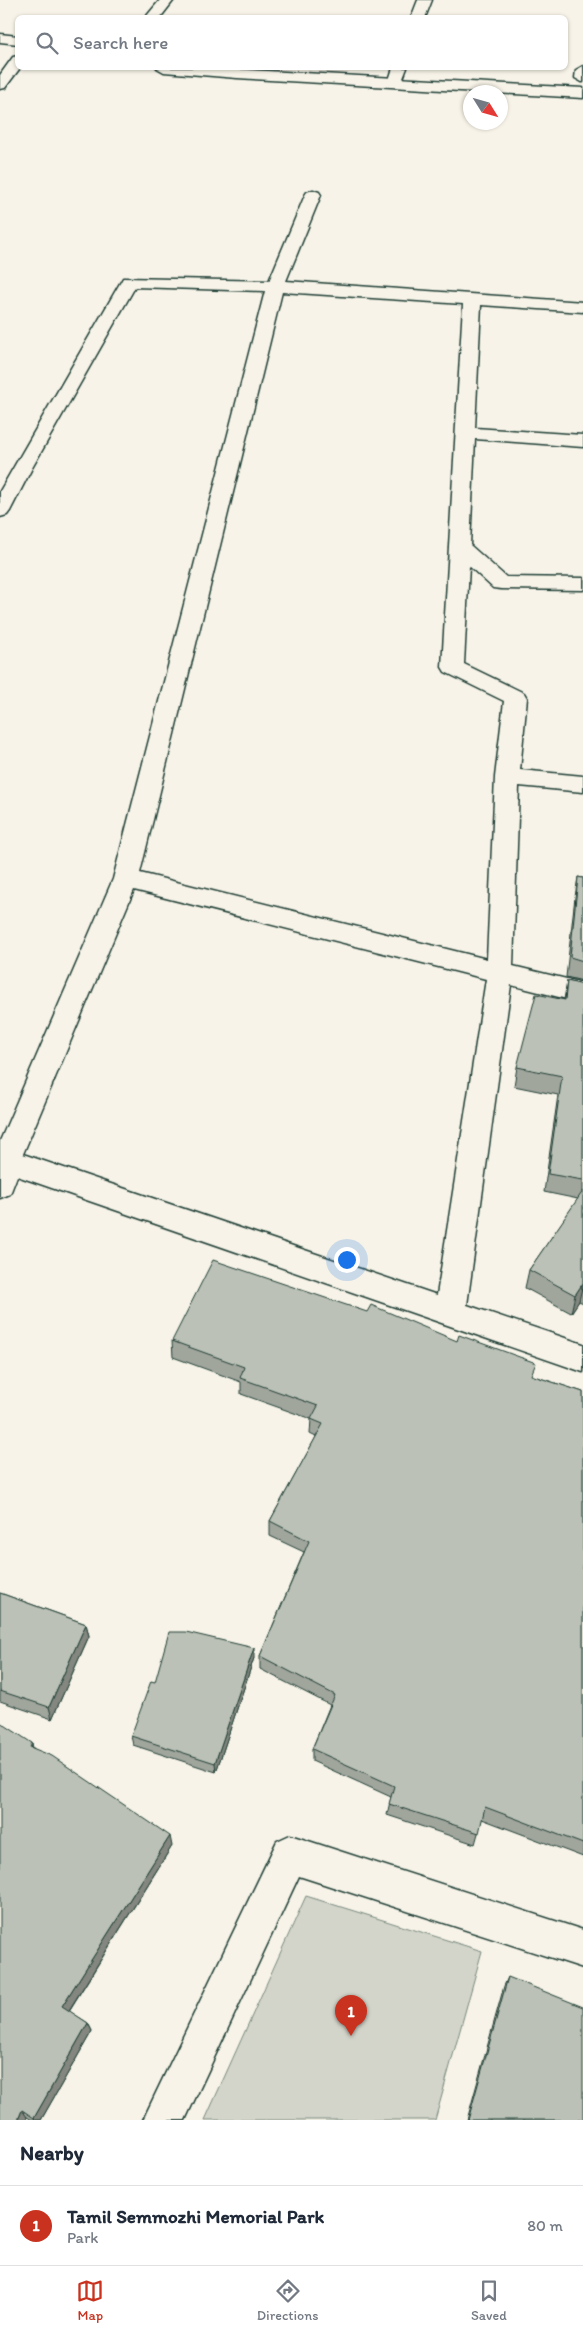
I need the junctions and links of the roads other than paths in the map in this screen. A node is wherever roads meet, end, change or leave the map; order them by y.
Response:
1 (167, 0) edge
2 (425, 0) edge
3 (154, 15) edge
4 (419, 15) edge
5 (0, 38) edge
6 (15, 40) edge
7 (0, 52) edge
8 (15, 54) edge
9 (15, 64) edge
10 (195, 70) edge
11 (398, 70) edge
12 (581, 79) edge
13 (395, 83) junction
14 (0, 85) edge
15 (313, 195) dead end
16 (275, 286) junction
17 (472, 299) junction
18 (583, 307) edge
19 (465, 433) junction
20 (583, 441) edge
21 (0, 510) edge
22 (459, 546) junction
23 (583, 584) edge
24 (507, 777) junction
25 (583, 784) edge
26 (126, 879) junction
27 (500, 972) junction
28 (583, 993) edge
29 (2, 1168) edge
30 (450, 1313) junction
31 (583, 1358) edge
32 (583, 1949) edge
33 (164, 2120) edge

1 - 3 street
2 - 4 street
5 - 6 street
7 - 8 street
9 - 14 street
10 - 13 street
11 - 13 street
12 - 13 street
15 - 16 street
16 - 17 street
16 - 21 street
16 - 26 street
17 - 18 street
17 - 19 street
19 - 20 street
19 - 22 street
22 - 23 street
22 - 24 street
24 - 25 street
24 - 27 street
26 - 27 street
26 - 29 street
27 - 28 street
27 - 30 street
29 - 30 street
30 - 31 street
32 - 33 street

